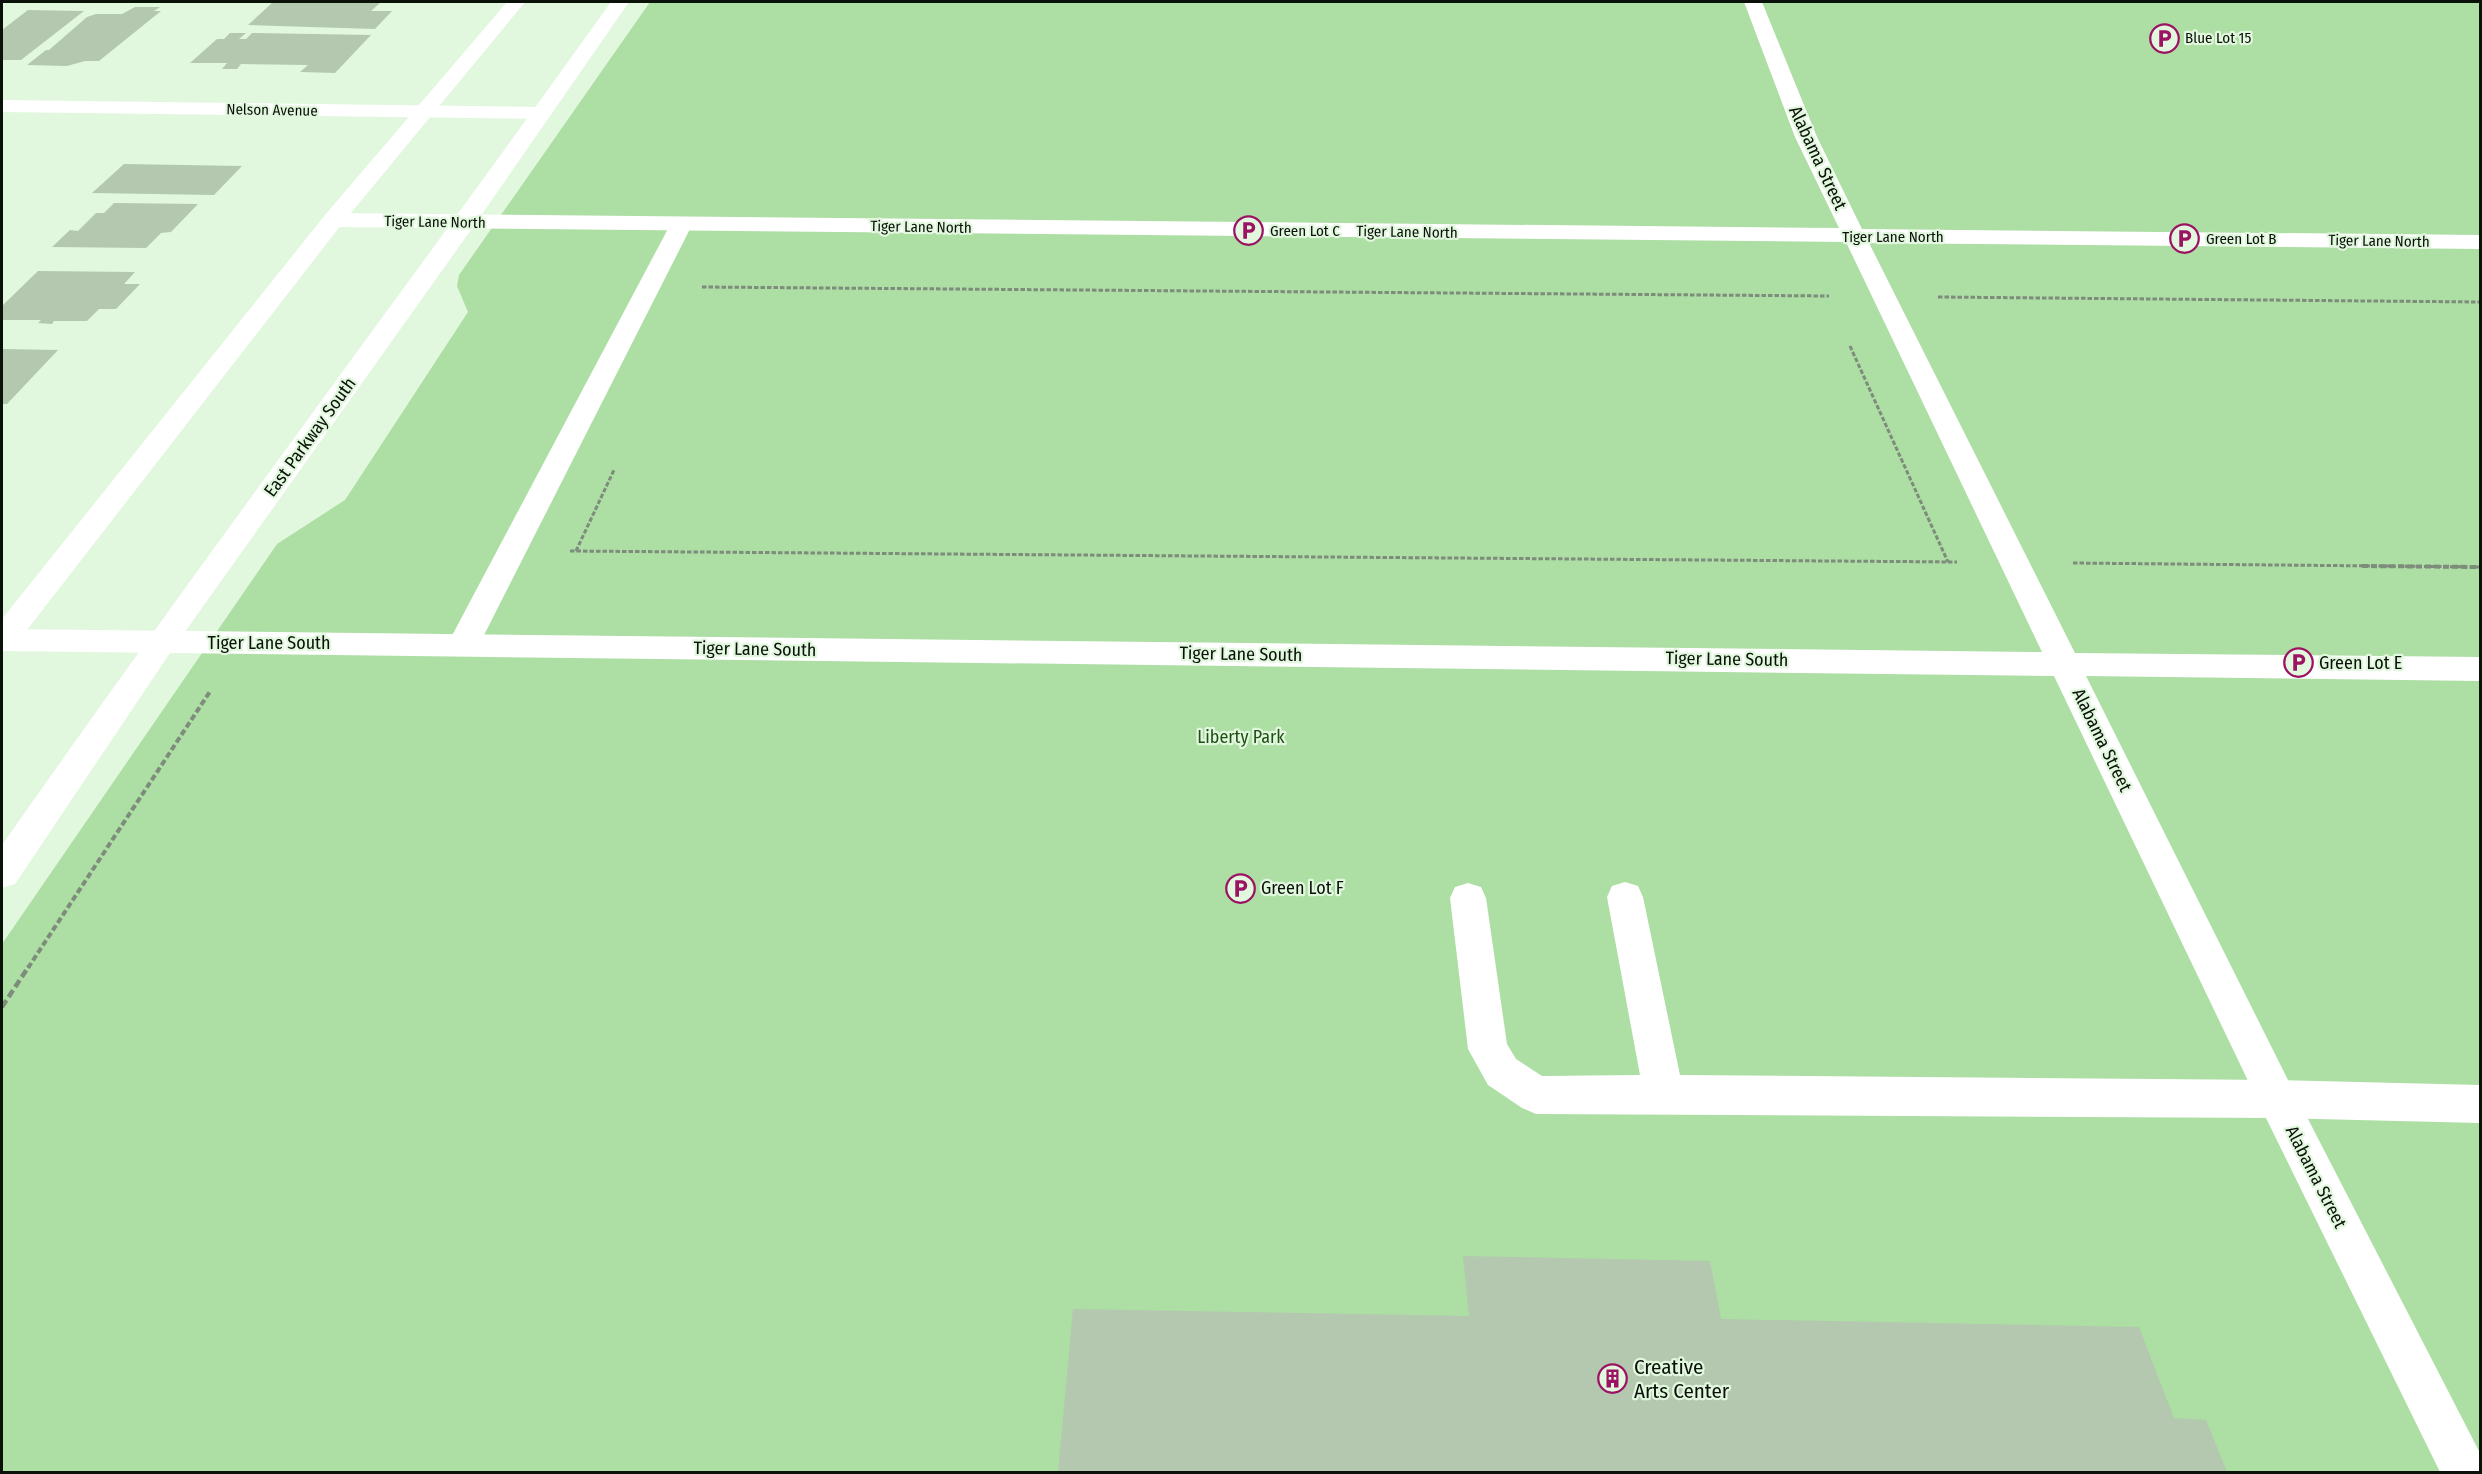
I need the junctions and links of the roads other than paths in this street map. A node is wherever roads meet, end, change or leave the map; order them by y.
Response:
1 (516, 2) edge
2 (620, 2) edge
3 (1753, 2) edge
4 (2, 106) edge
5 (423, 112) junction
6 (542, 113) junction
7 (333, 220) junction
8 (465, 222) junction
9 (681, 225) junction
10 (1856, 237) junction
11 (2481, 242) edge
12 (2, 640) edge
13 (161, 642) junction
14 (463, 645) junction
15 (2064, 663) junction
16 (2481, 669) edge
17 (2, 873) edge
18 (1625, 897) dead end
19 (1468, 898) dead end
20 (1664, 1094) junction
21 (2277, 1099) junction
22 (2481, 1104) edge
23 (2465, 1473) edge

1 - 5 street
2 - 6 street, East Parkway South
3 - 10 street, Alabama Street
4 - 5 street, Nelson Avenue
5 - 6 street, Nelson Avenue
5 - 7 street
6 - 8 street, East Parkway South
7 - 8 street, Tiger Lane North
7 - 12 street
8 - 9 street, Tiger Lane North
8 - 13 street, East Parkway South
9 - 10 street, Tiger Lane North
9 - 14 street
10 - 11 street, Tiger Lane North
10 - 15 street, Alabama Street
12 - 13 street, Tiger Lane South
13 - 14 street, Tiger Lane South
13 - 17 street, East Parkway South
14 - 15 street, Tiger Lane South
15 - 16 street, Tiger Lane South
15 - 21 street, Alabama Street
18 - 20 street
19 - 20 street
20 - 21 street
21 - 22 street
21 - 23 street, Alabama Street

